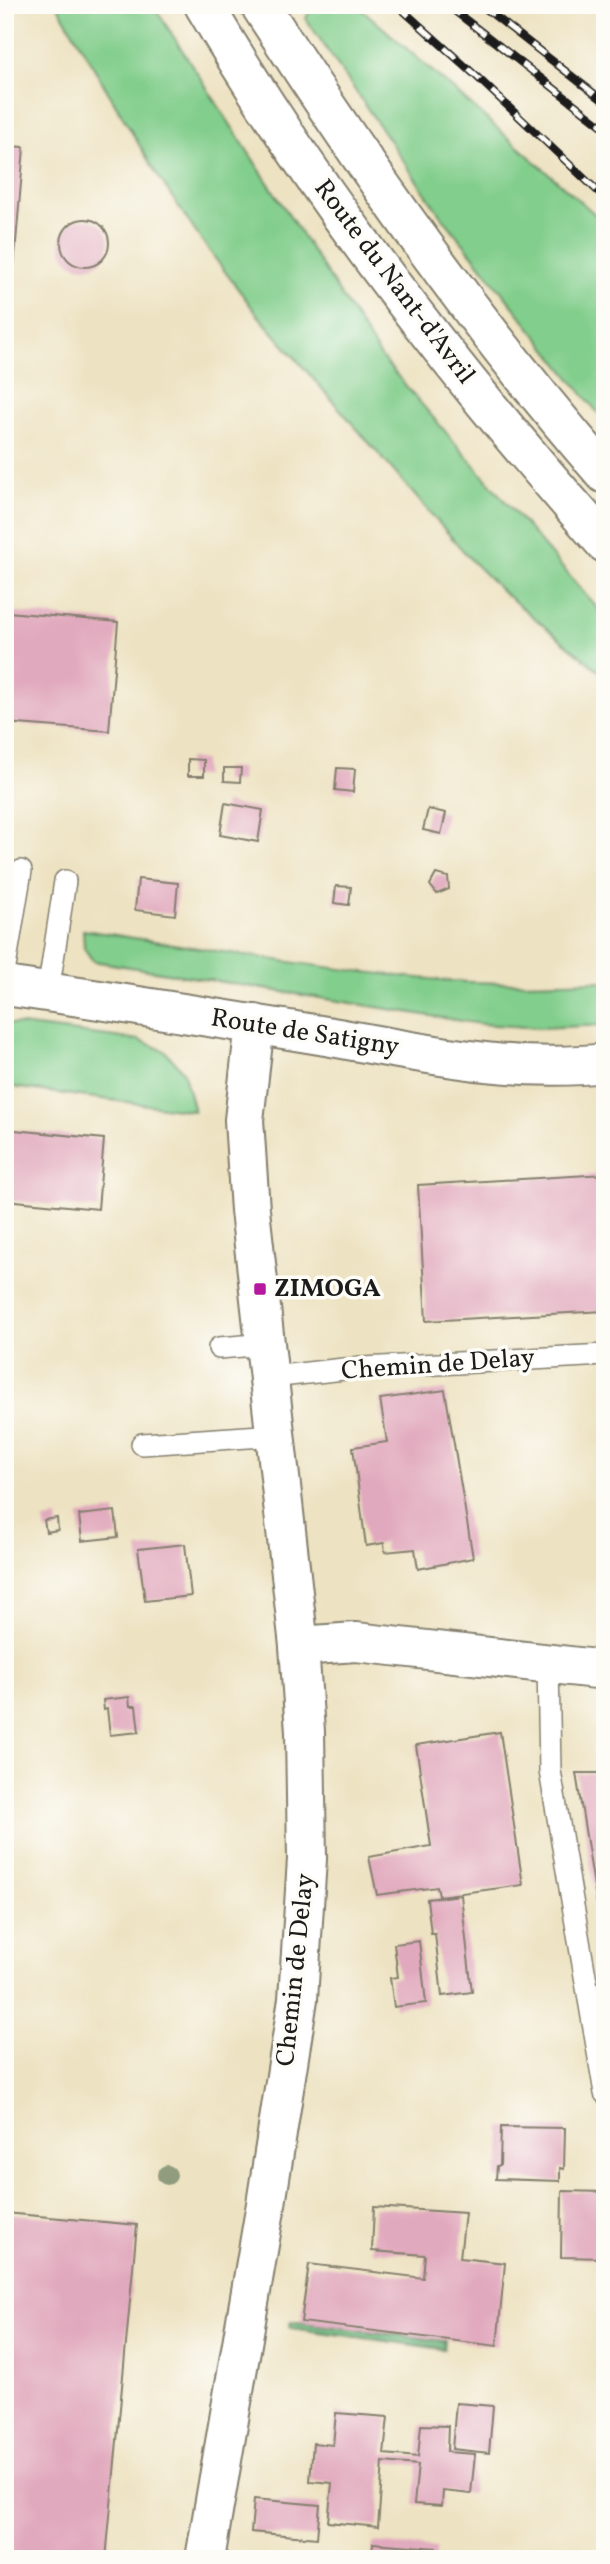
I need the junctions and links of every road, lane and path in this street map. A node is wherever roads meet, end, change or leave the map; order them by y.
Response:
1 (204, 5) edge
2 (260, 5) edge
3 (605, 474) edge
4 (605, 543) edge
5 (21, 871) dead end
6 (65, 881) dead end
7 (5, 967) edge
8 (5, 986) edge
9 (48, 992) junction
10 (255, 1024) junction
11 (605, 1063) edge
12 (219, 1348) dead end
13 (605, 1355) edge
14 (268, 1361) junction
15 (277, 1435) junction
16 (142, 1444) dead end
17 (299, 1646) junction
18 (548, 1664) junction
19 (605, 1670) edge
20 (605, 2093) edge
21 (205, 2559) edge

1 - 4 street, Route du Nant-d'Avril
2 - 3 street, Route du Nant-d'Avril
5 - 7 lane
6 - 9 lane
8 - 9 street, Route de Satigny
9 - 10 street, Route de Satigny
10 - 11 street, Route de Satigny
10 - 14 street, Chemin de Delay
12 - 14 lane
13 - 14 lane, Chemin de Delay
14 - 15 street, Chemin de Delay
15 - 16 lane
15 - 17 street, Chemin de Delay
17 - 18 street
17 - 21 street, Chemin de Delay
18 - 19 street
18 - 20 lane

